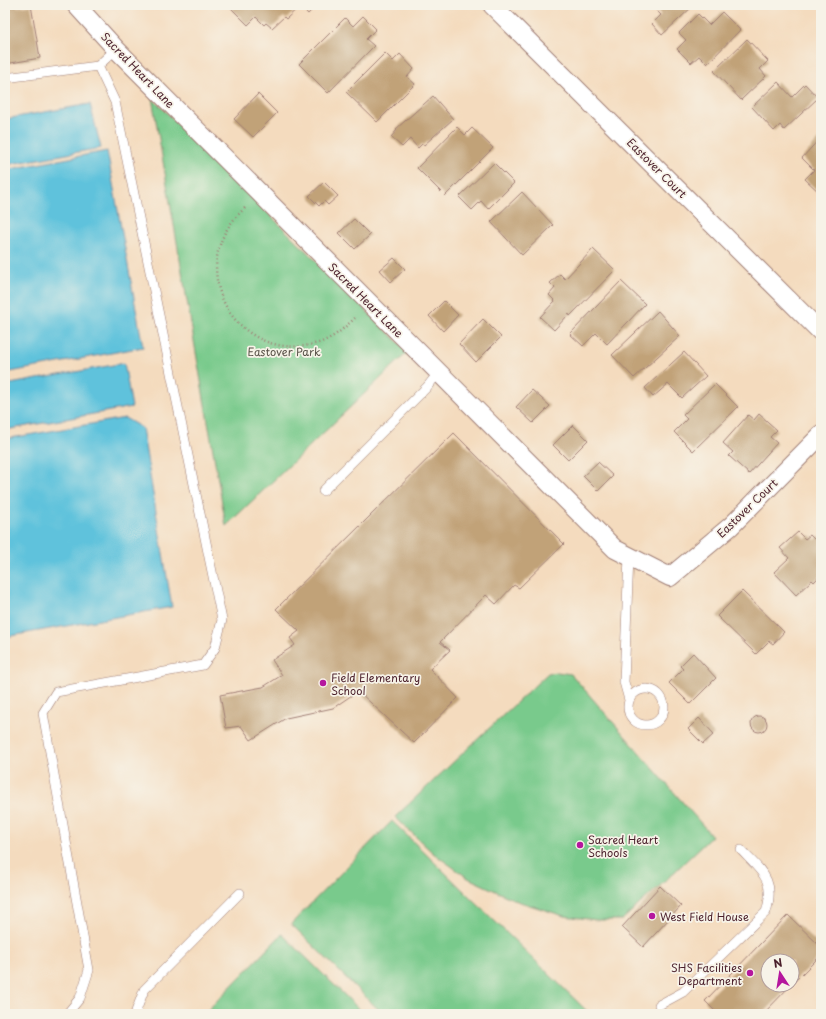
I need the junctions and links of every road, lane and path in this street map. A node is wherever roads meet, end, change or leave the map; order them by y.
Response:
1 (76, 5) edge
2 (492, 5) edge
3 (116, 49) junction
4 (98, 66) junction
5 (5, 78) edge
6 (245, 208) dead end
7 (355, 318) dead end
8 (821, 332) edge
9 (439, 372) junction
10 (821, 434) edge
11 (323, 491) dead end
12 (629, 556) junction
13 (670, 577) joint
14 (628, 700) junction
15 (741, 850) dead end
16 (240, 893) dead end
17 (659, 1005) dead end
18 (67, 1014) edge
19 (135, 1014) edge

1 - 3 street, Sacred Heart Lane
2 - 8 street, Eastover Court
3 - 4 lane
3 - 9 street, Sacred Heart Lane
4 - 5 lane
4 - 18 lane
6 - 7 path
9 - 11 lane
9 - 12 street, Sacred Heart Lane
10 - 13 street, Eastover Court
12 - 13 street, Sacred Heart Lane
12 - 14 lane
14 - 14 lane
15 - 17 lane
16 - 19 lane

